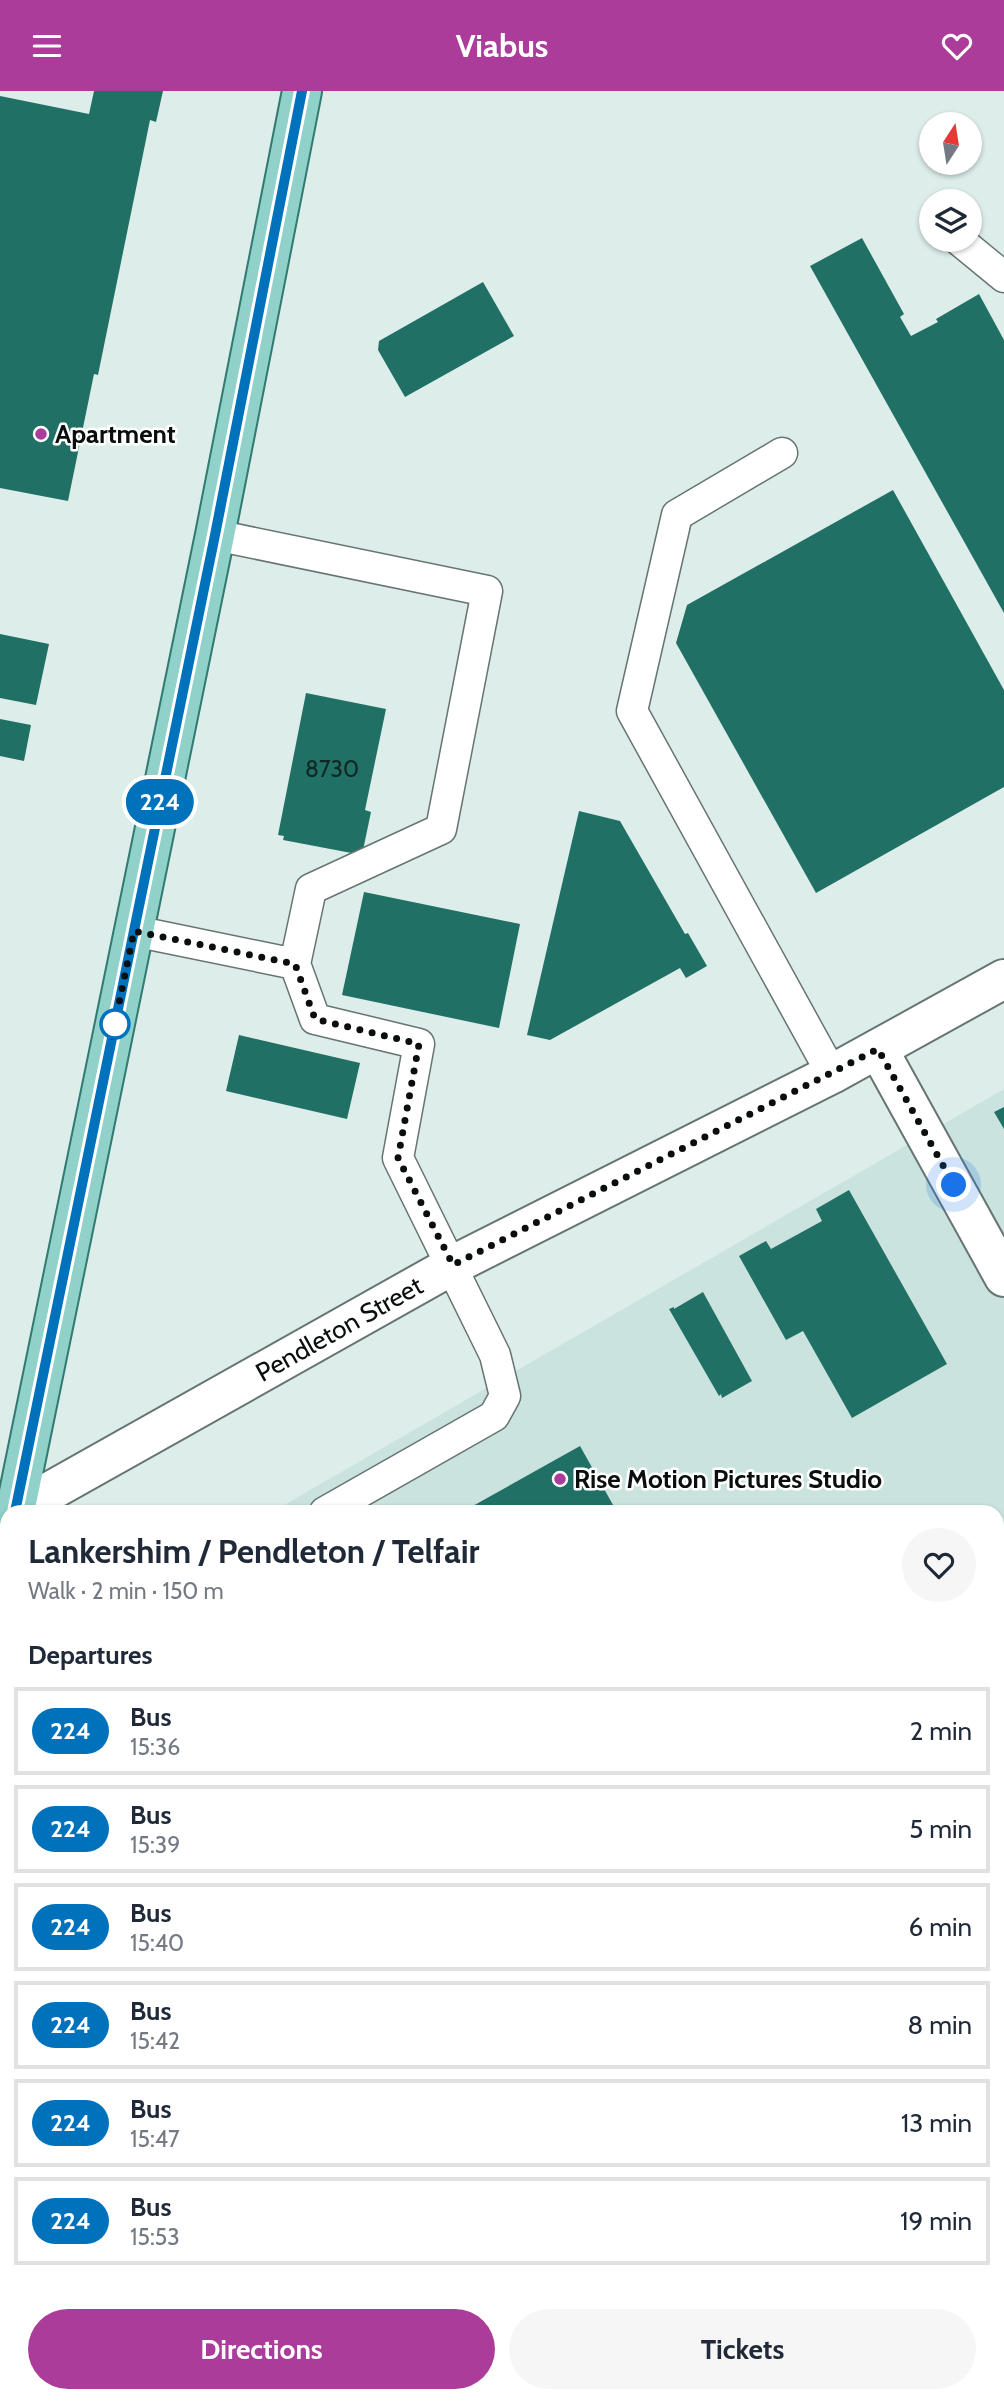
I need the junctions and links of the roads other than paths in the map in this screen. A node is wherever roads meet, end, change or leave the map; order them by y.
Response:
1 (302, 91) edge
2 (973, 252) edge
3 (1004, 277) edge
4 (782, 453) dead end
5 (215, 535) junction
6 (134, 931) junction
7 (295, 964) junction
8 (1004, 979) edge
9 (878, 1049) junction
10 (832, 1074) junction
11 (453, 1265) junction
12 (1004, 1277) edge
13 (11, 1505) edge
14 (17, 1505) edge
15 (337, 1505) edge

1 - 5 main road
2 - 3 lane
4 - 10 lane
5 - 6 main road
5 - 7 lane
6 - 7 lane
6 - 13 main road
7 - 11 lane
8 - 9 street, Pendleton Street
9 - 10 street, Pendleton Street
9 - 12 street
10 - 11 street, Pendleton Street
11 - 14 street, Pendleton Street
11 - 15 lane

